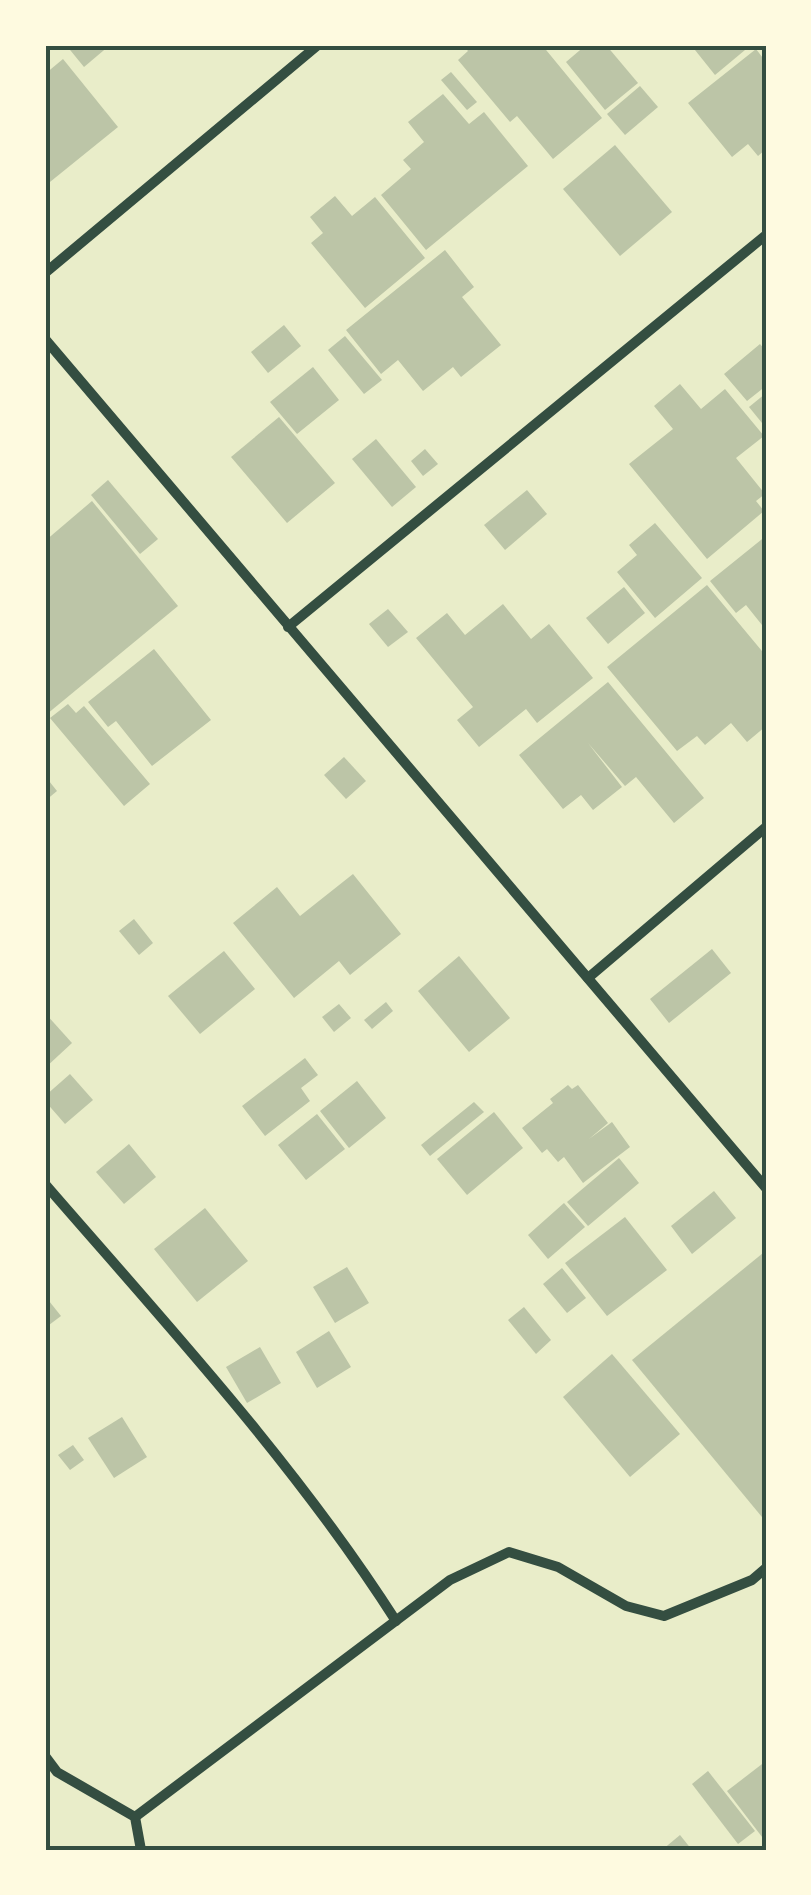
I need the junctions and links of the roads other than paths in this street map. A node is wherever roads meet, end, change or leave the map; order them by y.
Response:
1 (318, 45) edge
2 (766, 235) edge
3 (45, 273) edge
4 (45, 339) edge
5 (288, 627) junction
6 (766, 827) edge
7 (588, 978) junction
8 (45, 1184) edge
9 (766, 1188) edge
10 (766, 1568) edge
11 (396, 1621) junction
12 (45, 1756) edge
13 (134, 1817) junction
14 (141, 1850) edge

1 - 3 street
2 - 5 street
4 - 5 street
5 - 7 street
6 - 7 street
7 - 9 street
8 - 11 street
10 - 11 street
11 - 13 street
12 - 13 street
13 - 14 street

